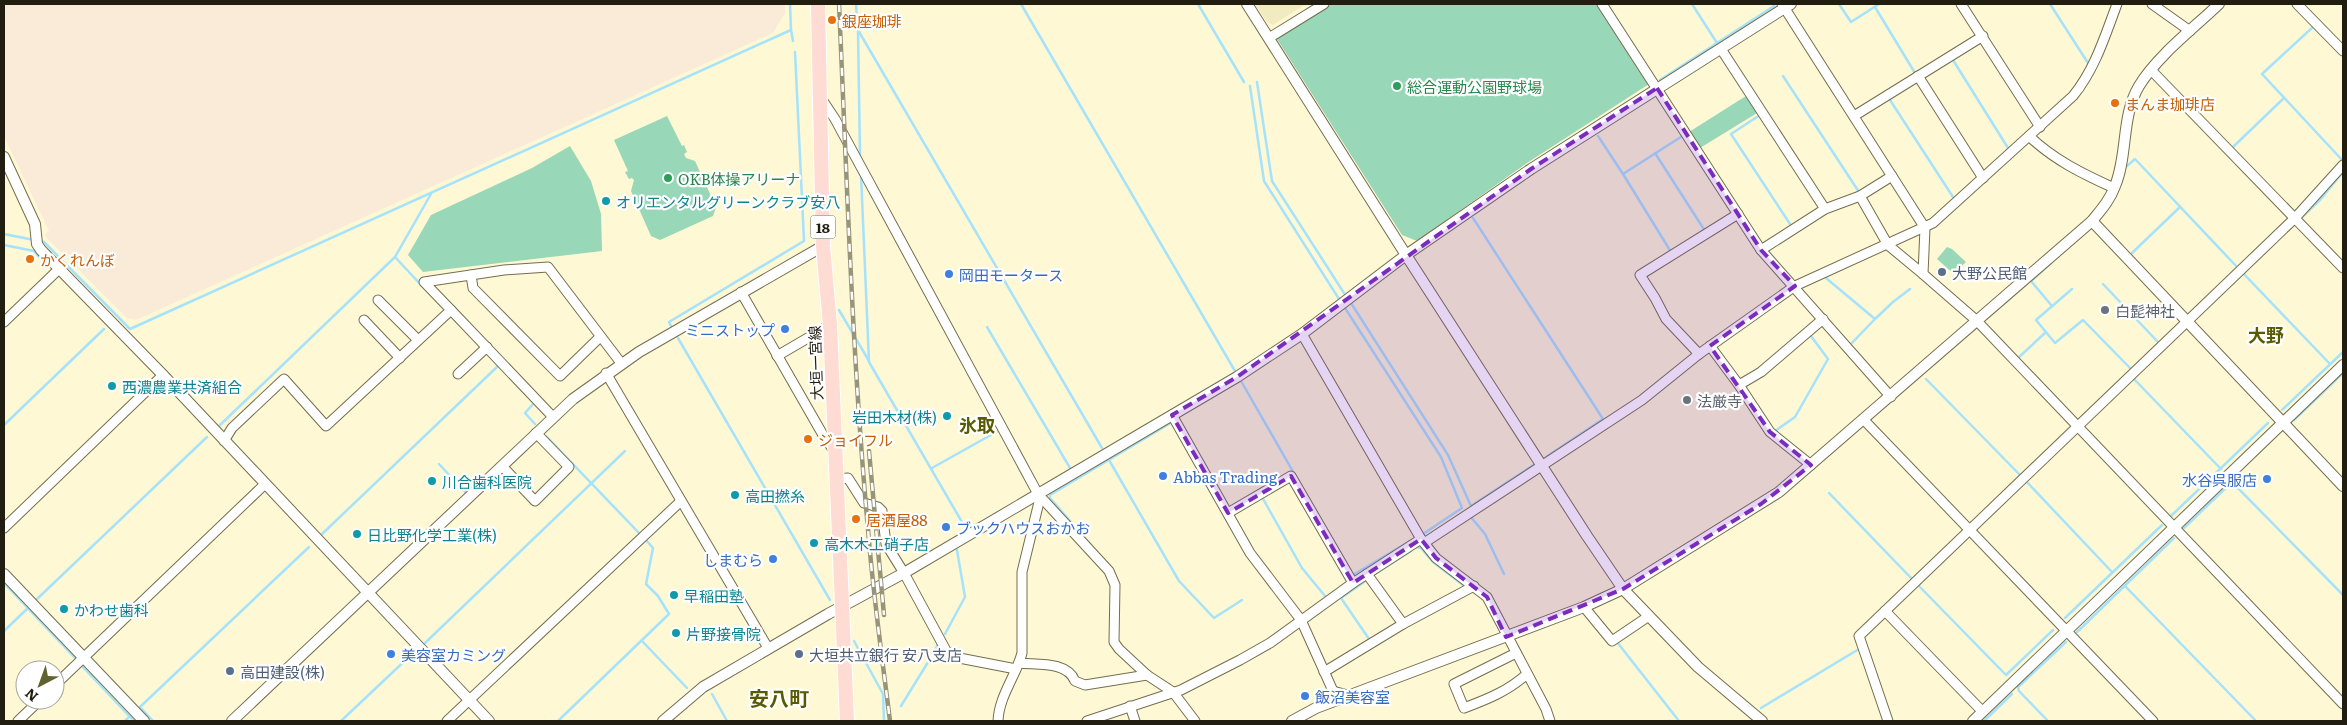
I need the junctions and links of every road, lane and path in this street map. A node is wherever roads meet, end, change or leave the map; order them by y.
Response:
1 (818, 4) edge
2 (1247, 4) edge
3 (1324, 4) edge
4 (1602, 4) edge
5 (1962, 4) edge
6 (2117, 4) edge
7 (2152, 4) edge
8 (2219, 4) edge
9 (2298, 4) edge
10 (1786, 5) edge
11 (2190, 31) junction
12 (1982, 36) junction
13 (1269, 38) junction
14 (1721, 49) junction
15 (2343, 51) edge
16 (2151, 70) junction
17 (1918, 76) junction
18 (1657, 88) junction
19 (821, 97) junction
20 (1854, 116) junction
21 (2040, 127) junction
22 (2029, 136) junction
23 (4, 156) edge
24 (2343, 165) edge
25 (1892, 176) junction
26 (1983, 178) junction
27 (2114, 188) junction
28 (1860, 196) junction
29 (1825, 209) junction
30 (1738, 214) junction
31 (2295, 218) junction
32 (2092, 221) junction
33 (1925, 228) junction
34 (1888, 244) junction
35 (824, 246) junction
36 (1761, 250) junction
37 (1406, 255) junction
38 (2343, 268) edge
39 (59, 269) junction
40 (1923, 274) junction
41 (471, 275) junction
42 (1795, 286) junction
43 (741, 292) junction
44 (378, 300) dead end
45 (452, 310) junction
46 (1823, 319) junction
47 (364, 320) dead end
48 (1977, 321) junction
49 (4, 322) edge
50 (2187, 322) junction
51 (830, 325) junction
52 (1302, 334) junction
53 (600, 337) junction
54 (418, 340) junction
55 (1710, 346) junction
56 (487, 347) junction
57 (1699, 354) junction
58 (777, 356) junction
59 (400, 358) junction
60 (621, 363) junction
61 (2343, 365) edge
62 (606, 373) junction
63 (458, 374) dead end
64 (163, 376) junction
65 (1739, 385) junction
66 (1891, 397) junction
67 (1172, 415) junction
68 (553, 417) junction
69 (1864, 420) junction
70 (2282, 423) junction
71 (2077, 428) junction
72 (536, 433) junction
73 (224, 441) junction
74 (834, 451) junction
75 (1542, 465) junction
76 (1811, 465) junction
77 (502, 466) junction
78 (837, 479) junction
79 (265, 484) junction
80 (2343, 486) edge
81 (1038, 494) junction
82 (681, 501) junction
83 (1228, 513) junction
84 (2174, 527) junction
85 (4, 528) edge
86 (1970, 531) junction
87 (1422, 541) junction
88 (904, 573) junction
89 (4, 574) edge
90 (1367, 574) junction
91 (1353, 583) junction
92 (1474, 586) junction
93 (1624, 589) junction
94 (368, 593) junction
95 (842, 606) junction
96 (1584, 607) junction
97 (1885, 611) junction
98 (1649, 616) junction
99 (1301, 620) junction
100 (1403, 624) junction
101 (2066, 631) junction
102 (1506, 637) junction
103 (768, 648) junction
104 (1516, 653) junction
105 (84, 658) junction
106 (1018, 666) junction
107 (1324, 672) junction
108 (1527, 674) junction
109 (1147, 675) junction
110 (65, 676) edge
111 (1333, 691) junction
112 (1173, 692) junction
113 (1351, 696) junction
114 (469, 700) junction
115 (2343, 704) edge
116 (1130, 706) junction
117 (1316, 708) junction
118 (30, 710) edge
119 (1982, 711) junction
120 (18, 721) edge
121 (144, 721) edge
122 (232, 721) edge
123 (447, 721) edge
124 (489, 721) edge
125 (663, 721) edge
126 (848, 721) edge
127 (998, 721) edge
128 (1087, 721) edge
129 (1135, 721) edge
130 (1195, 721) edge
131 (1292, 721) edge
132 (1550, 721) edge
133 (1762, 721) edge
134 (1888, 721) edge
135 (1973, 721) edge
136 (2153, 721) edge

1 - 19 main road, 大垣一宮線 / 18
2 - 13 street
3 - 13 street
4 - 18 street
5 - 12 street
6 - 21 street
7 - 11 street
8 - 11 street
9 - 15 street
10 - 14 street
10 - 20 street
11 - 16 street
12 - 17 street
12 - 21 street
13 - 37 street
14 - 18 street
14 - 29 street
16 - 27 street
16 - 31 street
17 - 20 street
17 - 26 street
18 - 30 street
18 - 37 street
19 - 35 main road, 大垣一宮線 / 18
19 - 81 street
20 - 25 street
21 - 22 street
22 - 26 street
22 - 27 street
23 - 39 street
24 - 31 street
25 - 28 street
25 - 33 street
26 - 33 street
27 - 32 street
28 - 29 street
28 - 34 street
29 - 36 street
30 - 36 street
30 - 57 street
31 - 38 street
31 - 50 street
32 - 48 street
32 - 50 street
33 - 34 street
33 - 40 street
34 - 40 street
34 - 42 street
35 - 43 street
35 - 51 main road, 大垣一宮線 / 18
36 - 42 street
37 - 52 street
37 - 75 street
39 - 49 street
39 - 64 street
40 - 48 street
41 - 45 street
41 - 53 street
41 - 53 street
42 - 46 street
42 - 55 street
43 - 58 street
43 - 60 street
44 - 54 street
45 - 54 street
45 - 56 street
46 - 65 street
46 - 66 street
47 - 59 street
48 - 66 street
48 - 71 street
50 - 70 street
50 - 71 street
51 - 58 street
51 - 74 main road, 大垣一宮線 / 18
52 - 67 street
52 - 87 street
53 - 60 street
54 - 59 street
55 - 57 street
55 - 65 street
56 - 63 street
56 - 68 street
57 - 75 street
58 - 74 street
59 - 73 street
60 - 62 street
61 - 70 street
62 - 68 street
62 - 82 street
64 - 73 street
64 - 85 street
65 - 76 street
66 - 69 street
67 - 81 street
67 - 83 street
68 - 72 street
69 - 76 street
69 - 86 street
70 - 80 street
70 - 84 street
71 - 84 street
71 - 86 street
72 - 77 street
72 - 77 street
73 - 79 street
74 - 78 main road, 大垣一宮線 / 18
75 - 87 street
75 - 93 street
76 - 93 street
77 - 94 street
78 - 88 street
78 - 95 main road, 大垣一宮線 / 18
79 - 94 street
79 - 105 street
81 - 88 street
81 - 106 street
81 - 109 street
82 - 103 street
82 - 114 street
83 - 91 street
83 - 99 street
84 - 101 street
84 - 115 street
86 - 97 street
86 - 101 street
87 - 90 street
87 - 92 street
88 - 95 street
88 - 106 street
89 - 105 street
90 - 91 street
90 - 100 street
91 - 99 street
92 - 100 street
92 - 102 street
93 - 96 street
93 - 98 street
94 - 114 street
94 - 122 street
95 - 103 street
95 - 126 main road, 大垣一宮線 / 18
96 - 98 street
96 - 102 street
97 - 119 street
97 - 134 street
98 - 133 street
99 - 107 street
99 - 112 street
100 - 107 street
101 - 119 street
101 - 136 street
102 - 104 street
102 - 113 street
103 - 125 street
104 - 108 street
104 - 108 street
105 - 110 street
105 - 121 street
106 - 109 street
106 - 127 street
107 - 111 street
108 - 132 street
109 - 112 street
111 - 113 street
111 - 117 street
112 - 116 street
112 - 130 street
113 - 117 street
114 - 123 street
114 - 124 street
116 - 128 street
116 - 129 street
117 - 131 street
118 - 120 street
119 - 135 street

